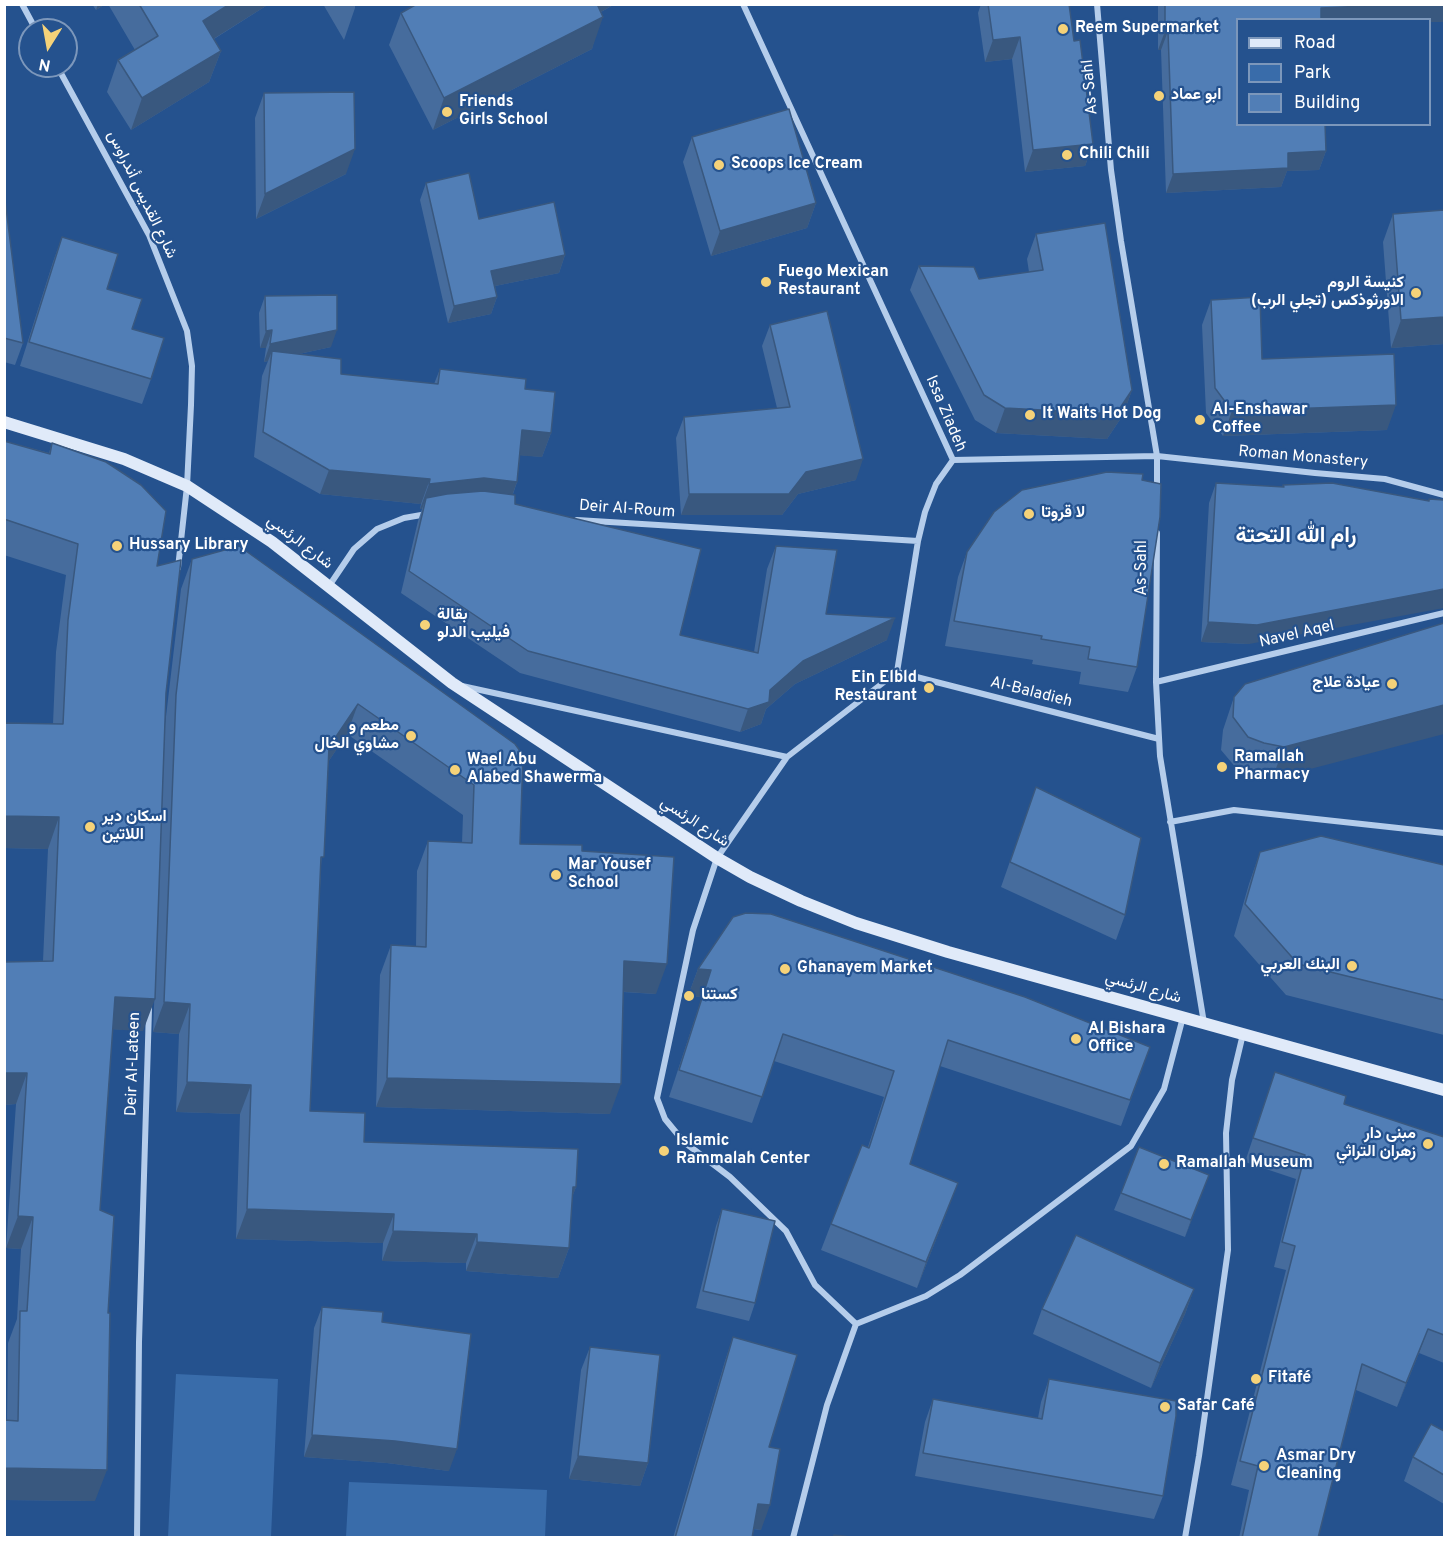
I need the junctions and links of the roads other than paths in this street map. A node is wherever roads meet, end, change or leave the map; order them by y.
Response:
1 (22, 4) edge
2 (743, 4) edge
3 (1097, 4) edge
4 (30, 18) edge
5 (64, 78) edge
6 (4, 422) edge
7 (1157, 456) junction
8 (953, 460) junction
9 (187, 486) junction
10 (1157, 492) edge
11 (1444, 495) edge
12 (438, 511) edge
13 (565, 519) edge
14 (1157, 528) edge
15 (918, 541) junction
16 (177, 579) edge
17 (328, 587) junction
18 (1444, 613) edge
19 (897, 672) junction
20 (1156, 682) junction
21 (452, 684) junction
22 (1159, 739) junction
23 (787, 757) junction
24 (1170, 822) junction
25 (1444, 833) edge
26 (717, 858) junction
27 (149, 996) edge
28 (1183, 1017) junction
29 (1204, 1023) junction
30 (1243, 1034) junction
31 (1444, 1090) edge
32 (856, 1324) junction
33 (137, 1538) edge
34 (793, 1538) edge
35 (1185, 1538) edge

1 - 4 street
2 - 8 street, Issa Ziadeh
3 - 7 street, As-Sahl
5 - 9 street, شارع القديس أندراوس
6 - 9 main road, شارع الرئسي
7 - 8 street, Roman Monastery
7 - 10 street, As-Sahl
7 - 11 street, Roman Monastery
8 - 15 street, Issa Ziadeh
9 - 16 street
9 - 17 main road, شارع الرئسي
12 - 17 street
13 - 15 street, Deir Al-Roum
14 - 20 street, As-Sahl
15 - 19 street, Issa Ziadeh
17 - 21 main road, شارع الرئسي
18 - 20 street, Navel Aqel
19 - 22 street, Al-Baladieh
19 - 23 street
20 - 22 street, As-Sahl
21 - 23 street
21 - 26 main road, شارع الرئسي
22 - 24 street, As-Sahl
23 - 26 street
24 - 25 street
24 - 29 street, As-Sahl
26 - 28 main road, شارع الرئسي
26 - 32 street
27 - 33 street, Deir Al-Lateen
28 - 29 main road, شارع الرئسي
28 - 32 street
29 - 30 main road, شارع الرئسي
30 - 31 main road, شارع الرئسي
30 - 35 street
32 - 34 street

